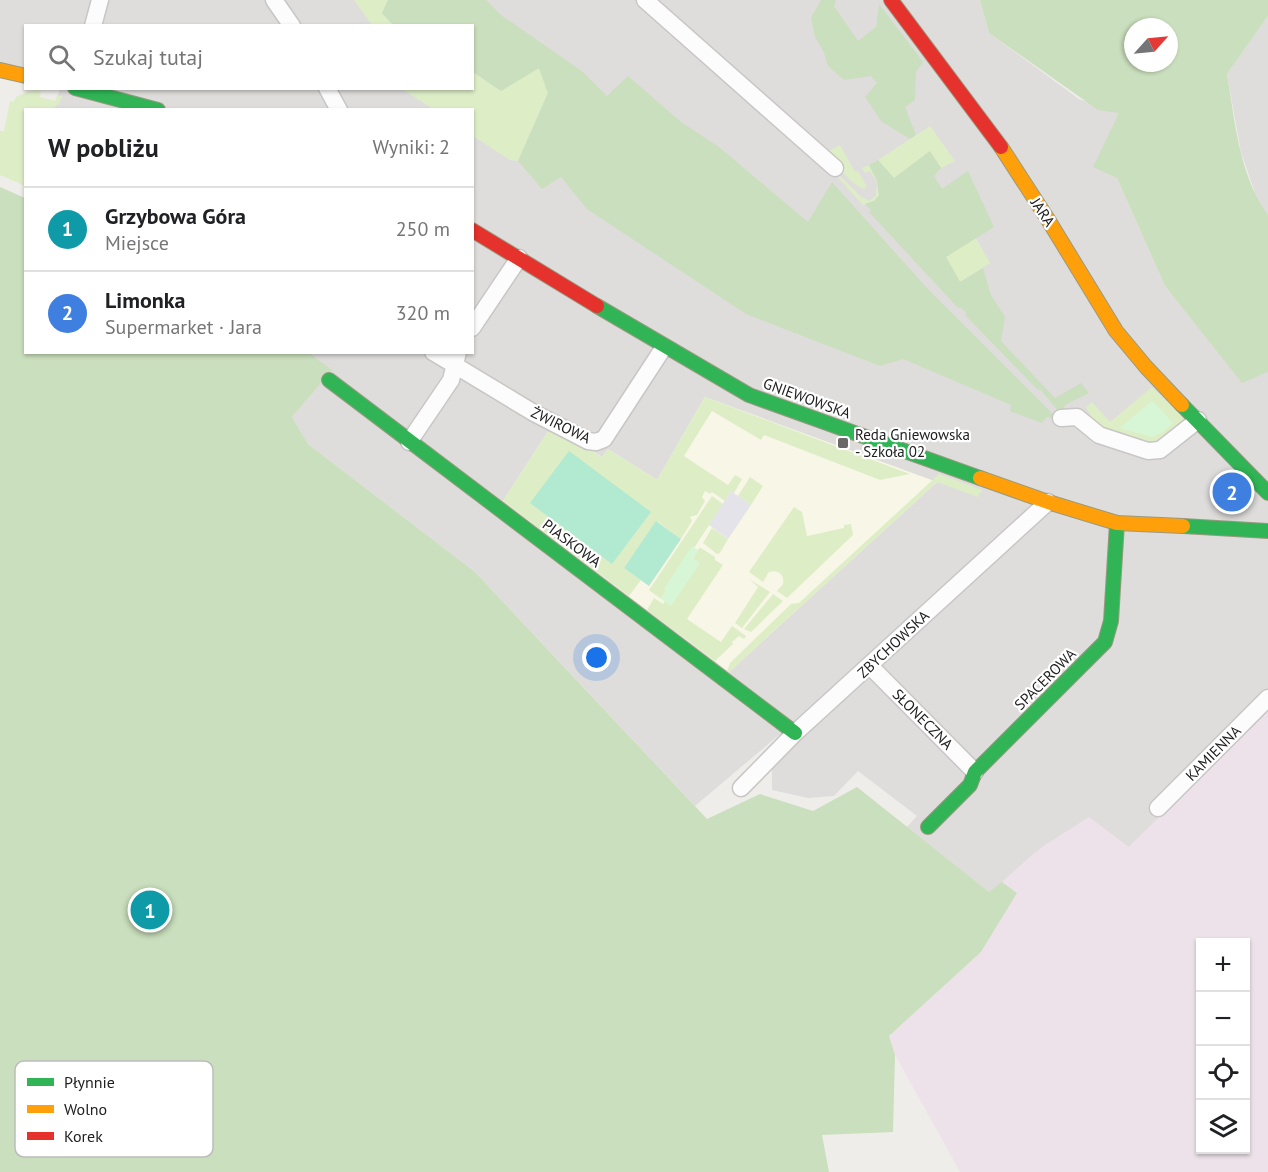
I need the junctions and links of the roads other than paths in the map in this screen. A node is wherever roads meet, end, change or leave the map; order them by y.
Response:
1 (100, 0) edge
2 (274, 0) edge
3 (645, 0) edge
4 (891, 0) edge
5 (94, 24) edge
6 (291, 24) edge
7 (0, 70) edge
8 (24, 76) edge
9 (83, 90) edge
10 (328, 90) edge
11 (150, 108) edge
12 (338, 108) edge
13 (835, 168) dead end
14 (474, 231) edge
15 (519, 258) junction
16 (474, 325) edge
17 (664, 347) junction
18 (440, 354) edge
19 (457, 359) edge
20 (329, 380) dead end
21 (1061, 418) dead end
22 (1198, 420) junction
23 (409, 442) junction
24 (1268, 493) edge
25 (1048, 502) junction
26 (1117, 523) junction
27 (1268, 531) edge
28 (870, 666) junction
29 (1268, 698) edge
30 (795, 733) junction
31 (975, 772) junction
32 (741, 788) dead end
33 (1158, 808) dead end
34 (928, 827) dead end

1 - 5 street
2 - 6 street
3 - 13 street
4 - 22 street, JARA
7 - 8 street
9 - 11 street
10 - 12 street
14 - 15 street, GNIEWOWSKA
15 - 16 street
15 - 17 street, GNIEWOWSKA
17 - 19 street, ŻWIROWA
17 - 25 street, GNIEWOWSKA
18 - 19 street, ŻWIROWA
19 - 23 street
20 - 23 street, PIASKOWA
21 - 22 street
22 - 24 street, JARA
23 - 30 street, PIASKOWA
25 - 26 street, GNIEWOWSKA
25 - 28 street, ZBYCHOWSKA
26 - 27 street, GNIEWOWSKA
26 - 31 street, SPACEROWA
28 - 30 street, ZBYCHOWSKA
28 - 31 street, SŁONECZNA
29 - 33 street, KAMIENNA
30 - 32 street, ZBYCHOWSKA
31 - 34 street, SPACEROWA

